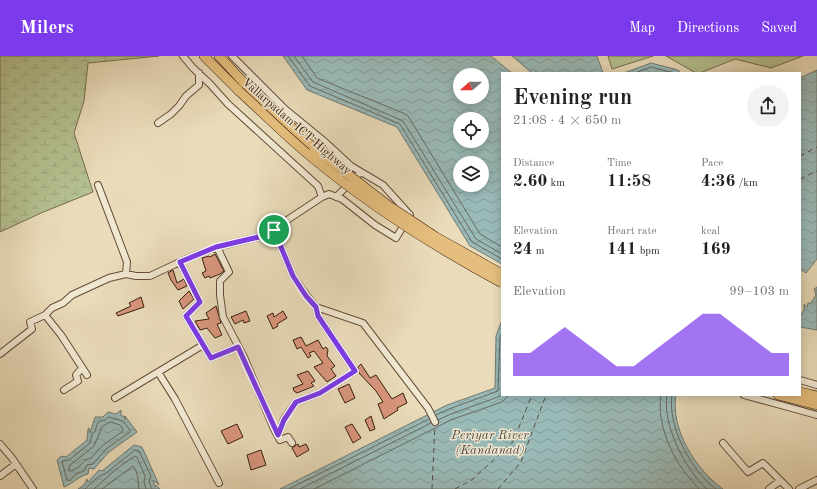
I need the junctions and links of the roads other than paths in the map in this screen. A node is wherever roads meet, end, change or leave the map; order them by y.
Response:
1 (183, 56) edge
2 (204, 56) edge
3 (219, 56) edge
4 (232, 56) edge
5 (199, 73) junction
6 (158, 123) dead end
7 (362, 172) junction
8 (98, 185) dead end
9 (336, 196) junction
10 (322, 197) junction
11 (274, 230) junction
12 (216, 247) junction
13 (180, 262) junction
14 (501, 273) edge
15 (126, 274) junction
16 (501, 282) edge
17 (316, 307) junction
18 (45, 315) junction
19 (203, 344) junction
20 (238, 347) junction
21 (0, 354) edge
22 (82, 368) junction
23 (158, 372) junction
24 (87, 375) dead end
25 (801, 380) edge
26 (817, 385) edge
27 (64, 390) dead end
28 (801, 392) edge
29 (748, 396) edge
30 (782, 396) edge
31 (817, 396) edge
32 (116, 398) dead end
33 (817, 405) edge
34 (817, 415) edge
35 (435, 422) dead end
36 (278, 435) junction
37 (292, 443) dead end
38 (723, 443) dead end
39 (0, 444) edge
40 (16, 464) junction
41 (0, 476) edge
42 (817, 480) edge
43 (780, 481) junction
44 (219, 483) dead end
45 (33, 489) edge
46 (769, 489) edge
47 (789, 489) edge
48 (799, 489) edge

1 - 5 street
2 - 16 highway, Vallarpadam ICT Highway, bridge
3 - 14 highway, Vallarpadam ICT Highway, bridge
4 - 7 street
5 - 6 street
5 - 10 street
7 - 9 street
7 - 9 street
8 - 15 street
9 - 10 street
10 - 11 street
11 - 12 street
11 - 17 street
12 - 13 street
12 - 20 street
13 - 15 street
13 - 19 street
15 - 18 street
17 - 35 street
17 - 36 street
18 - 21 street
18 - 22 street
19 - 20 street
19 - 23 street
20 - 36 street
22 - 24 street
22 - 27 street
23 - 32 street
23 - 44 street
25 - 26 street
28 - 31 highway
29 - 34 street
30 - 33 highway
36 - 37 street
38 - 43 street
39 - 40 street
40 - 41 street
40 - 45 street
42 - 48 street
43 - 46 street
43 - 47 street

